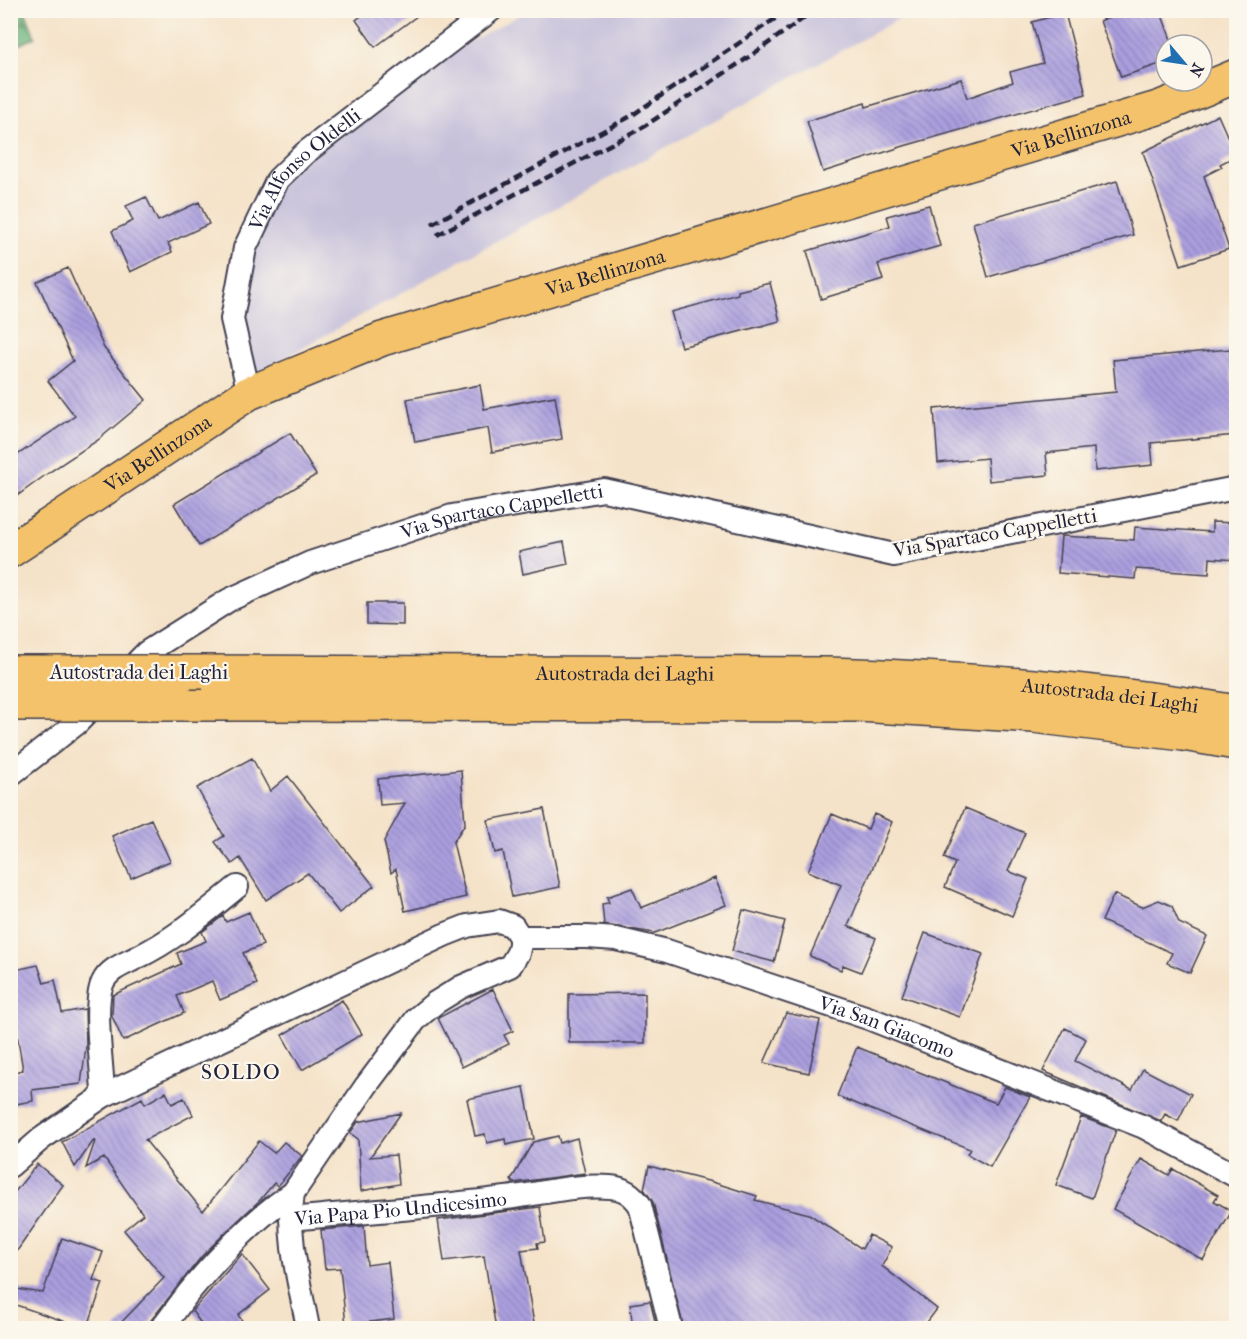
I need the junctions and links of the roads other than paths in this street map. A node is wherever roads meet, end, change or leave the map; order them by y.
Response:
1 (491, 10) edge
2 (1236, 76) edge
3 (249, 393) junction
4 (1236, 488) edge
5 (10, 550) edge
6 (10, 672) edge
7 (10, 704) edge
8 (1236, 712) edge
9 (1236, 743) edge
10 (10, 775) edge
11 (237, 887) dead end
12 (520, 937) junction
13 (103, 1096) junction
14 (10, 1166) edge
15 (1236, 1176) edge
16 (293, 1193) junction
17 (291, 1219) junction
18 (162, 1329) edge
19 (308, 1329) edge
20 (671, 1329) edge

1 - 3 street, Via Alfonso Oldelli
2 - 3 main road, Via Bellinzona
3 - 5 main road, Via Bellinzona
4 - 10 street, Via Spartaco Cappelletti
6 - 8 main road, Autostrada dei Laghi, bridge
7 - 9 main road, Autostrada dei Laghi, bridge
11 - 13 street
12 - 13 street
12 - 15 street, Via San Giacomo
12 - 16 street, Via Papa Pio Undicesimo
13 - 14 street
16 - 17 street, Via Papa Pio Undicesimo
16 - 18 street
17 - 19 street
17 - 20 street, Via Papa Pio Undicesimo

